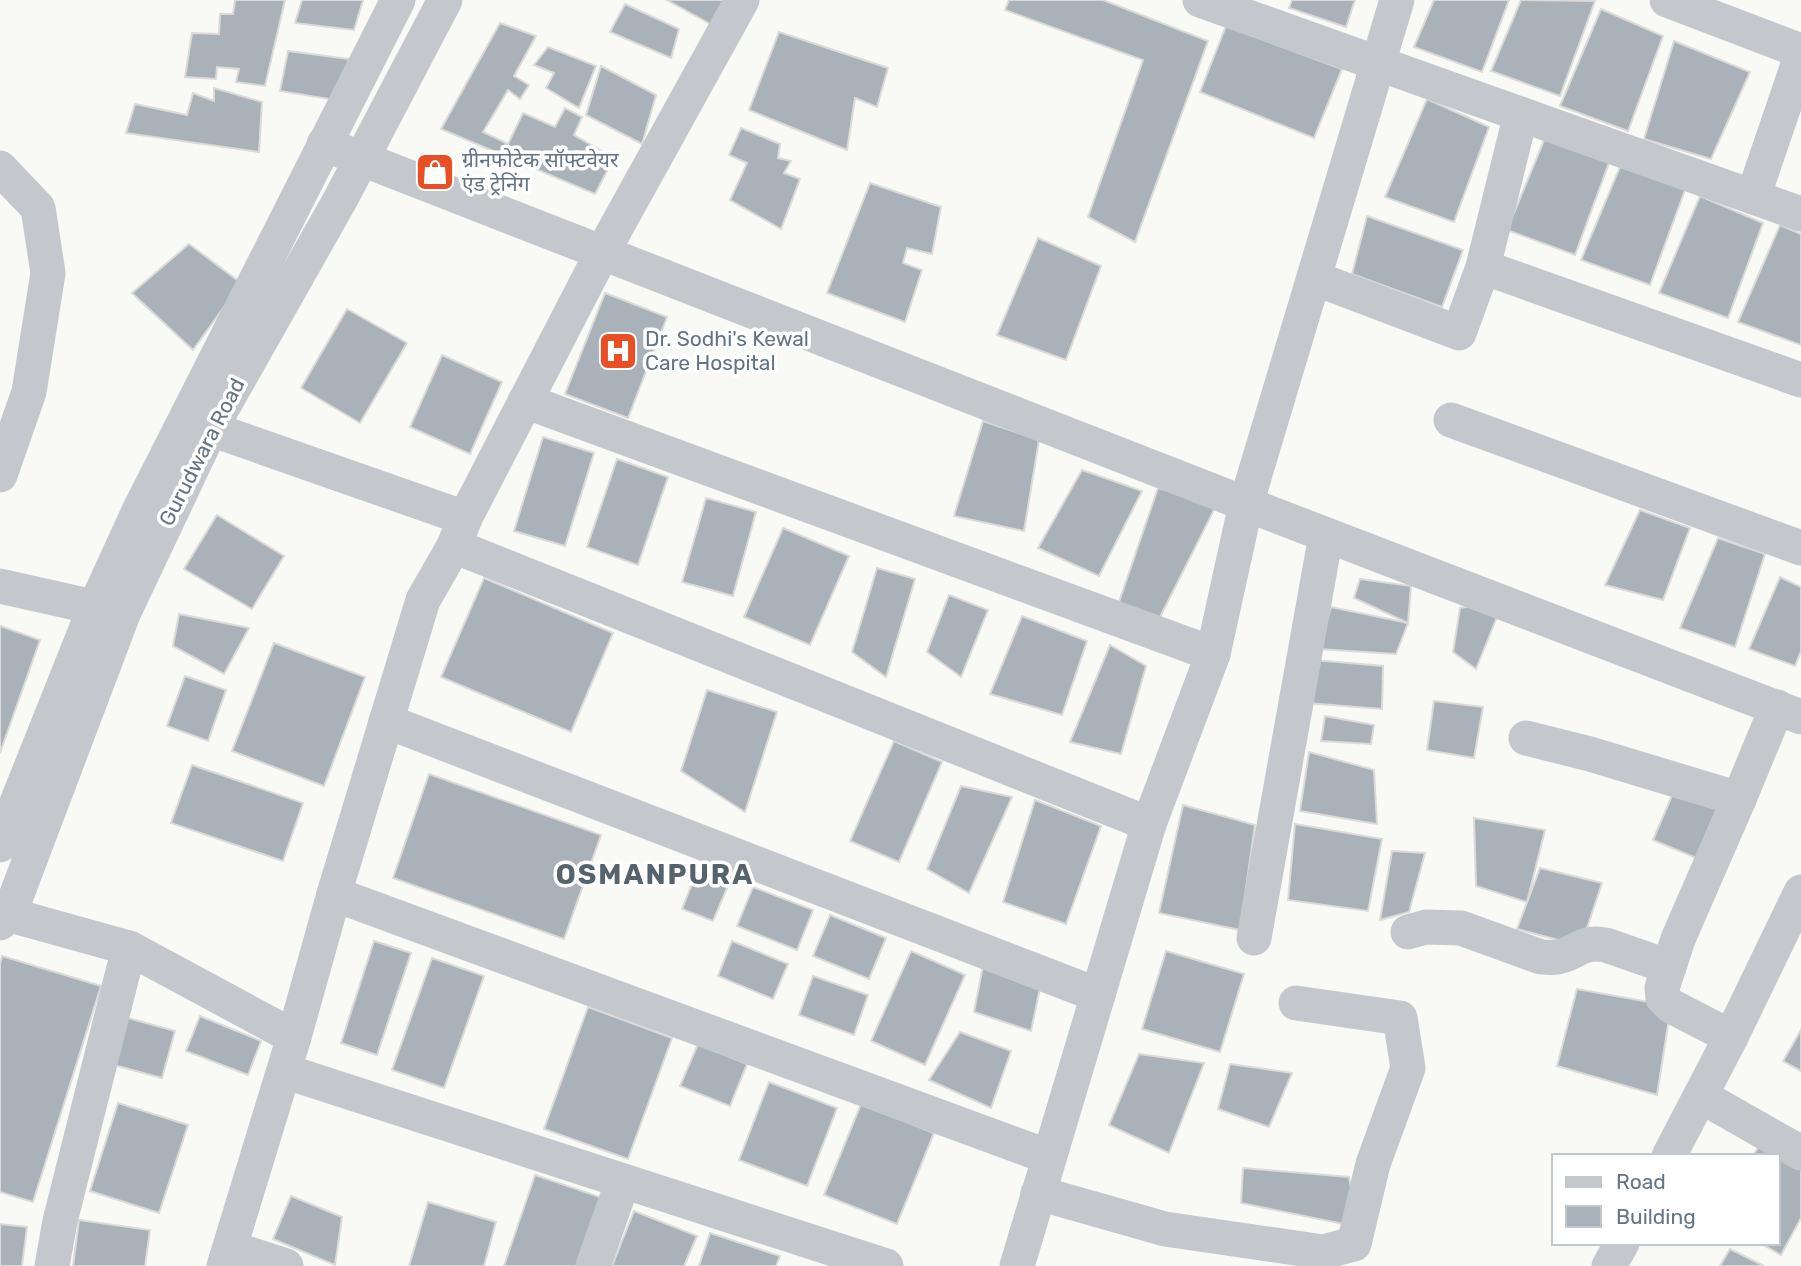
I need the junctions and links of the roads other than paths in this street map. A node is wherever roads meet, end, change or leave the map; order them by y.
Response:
1 (398, 0) edge
2 (445, 0) edge
3 (742, 0) edge
4 (1200, 0) edge
5 (1397, 0) edge
6 (1667, 0) edge
7 (1801, 53) edge
8 (1378, 63) junction
9 (1521, 114) junction
10 (324, 144) junction
11 (362, 158) junction
12 (0, 168) edge
13 (1753, 197) junction
14 (1801, 214) edge
15 (602, 253) junction
16 (1483, 267) junction
17 (1314, 278) junction
18 (1801, 380) edge
19 (525, 401) junction
20 (1451, 420) dead end
21 (197, 424) junction
22 (0, 475) edge
23 (1245, 504) junction
24 (460, 532) junction
25 (1326, 535) junction
26 (1801, 548) edge
27 (0, 586) edge
28 (109, 610) junction
29 (1213, 654) junction
30 (1789, 712) edge
31 (386, 721) junction
32 (1526, 738) dead end
33 (1739, 799) junction
34 (1149, 824) junction
35 (0, 845) edge
36 (1801, 892) edge
37 (334, 894) junction
38 (3, 917) edge
39 (1408, 932) dead end
40 (1254, 938) dead end
41 (129, 948) junction
42 (1669, 967) junction
43 (1098, 995) junction
44 (1296, 1003) dead end
45 (294, 1037) junction
46 (1731, 1037) junction
47 (284, 1071) junction
48 (1701, 1096) junction
49 (1801, 1153) edge
50 (1670, 1154) edge
51 (1049, 1157) junction
52 (623, 1181) junction
53 (1038, 1193) junction
54 (1621, 1245) edge
55 (227, 1257) edge
56 (52, 1266) edge
57 (286, 1266) edge
58 (593, 1266) edge
59 (886, 1266) edge
60 (1017, 1266) edge
61 (1609, 1266) edge

1 - 10 street
2 - 11 street, Gurudwara Road
3 - 15 street
4 - 8 street
5 - 8 street
6 - 7 street
7 - 13 street
8 - 9 street
8 - 17 street
9 - 13 street
9 - 16 street
10 - 11 street
10 - 21 street
11 - 15 street
11 - 21 street, Gurudwara Road
12 - 22 street
13 - 14 street
15 - 19 street
15 - 23 street
16 - 17 street
16 - 18 street
17 - 23 street
19 - 24 street
19 - 29 street
20 - 26 street
21 - 24 street
21 - 28 street
23 - 25 street
23 - 29 street
24 - 31 street
24 - 34 street
25 - 30 street
25 - 40 street
27 - 28 street
28 - 35 street
28 - 38 street
29 - 34 street
30 - 33 street
31 - 37 street
31 - 43 street
32 - 33 street
33 - 42 street
34 - 43 street
36 - 46 street
37 - 45 street
37 - 51 street
38 - 41 street
39 - 42 street
41 - 45 street
41 - 56 street
42 - 46 street
43 - 51 street
44 - 53 street
45 - 47 street
46 - 48 street
47 - 52 street
47 - 55 street
48 - 49 street
48 - 50 street
51 - 53 street
52 - 58 street
52 - 59 street
53 - 60 street
54 - 61 street
55 - 57 street

